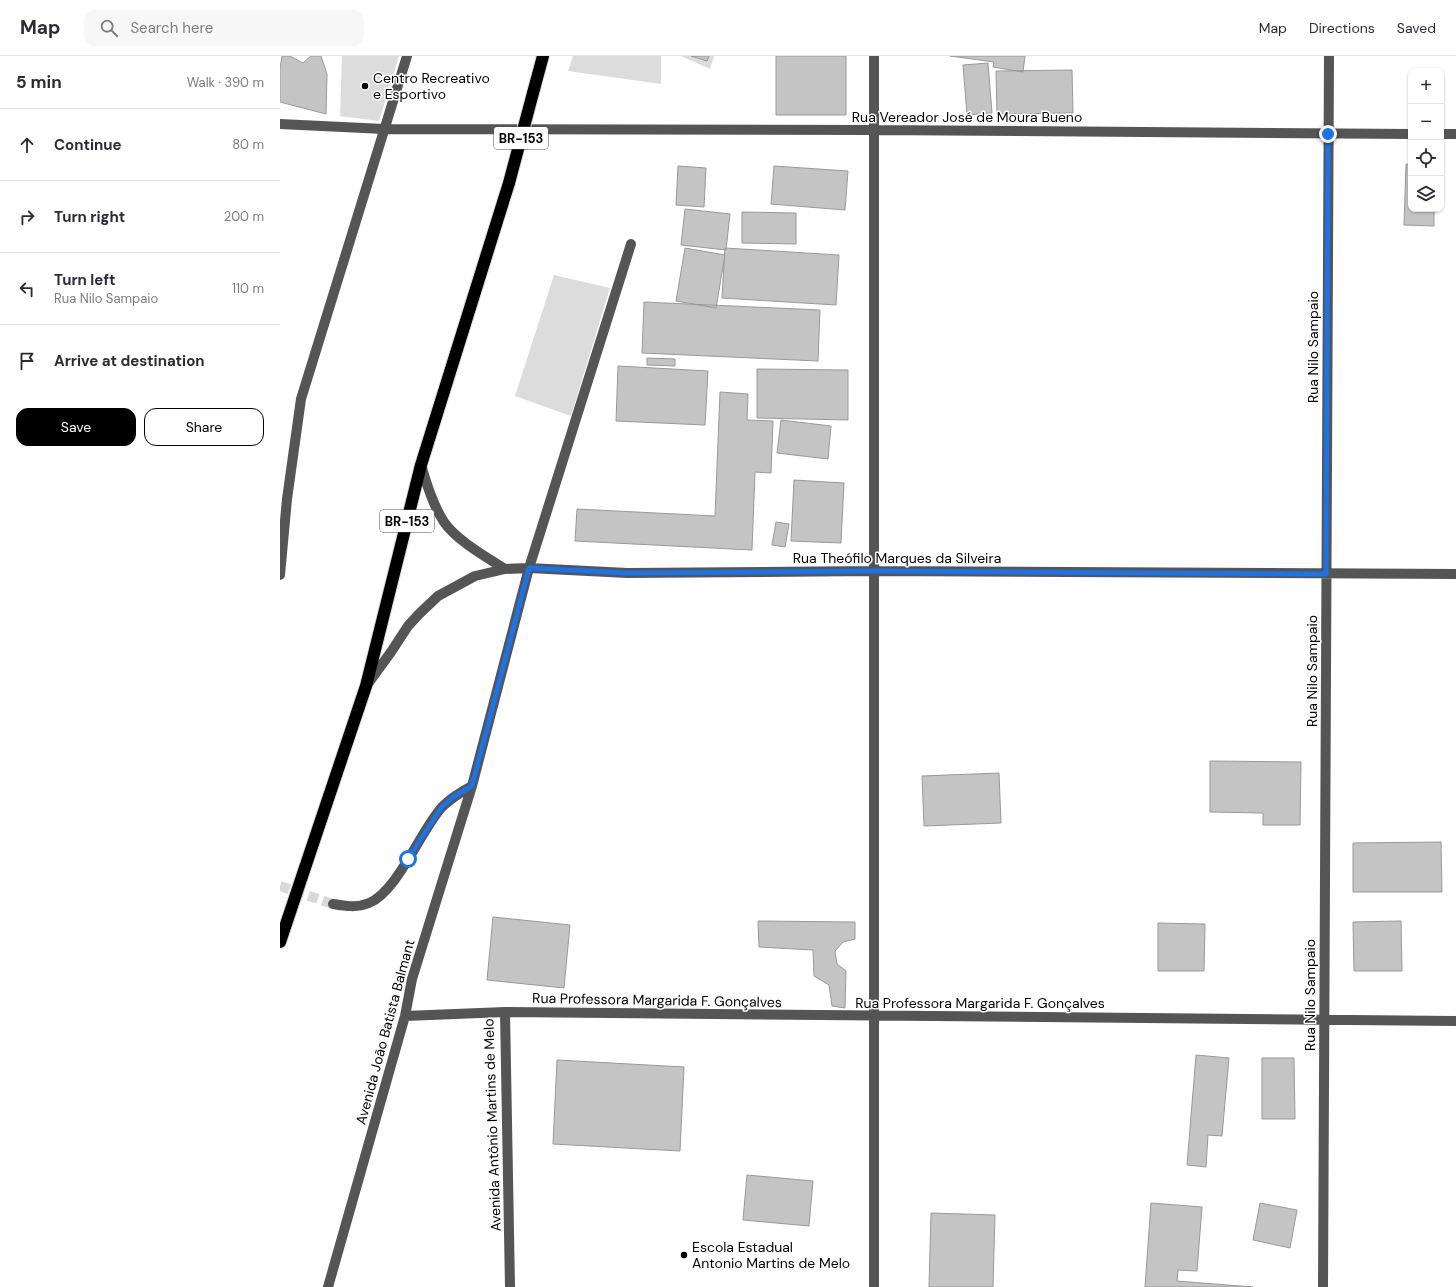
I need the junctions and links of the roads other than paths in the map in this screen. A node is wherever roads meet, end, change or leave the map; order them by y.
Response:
1 (407, 56) edge
2 (543, 56) edge
3 (874, 56) edge
4 (1330, 56) edge
5 (280, 124) edge
6 (384, 130) junction
7 (874, 130) junction
8 (1328, 134) junction
9 (1408, 134) edge
10 (1444, 134) edge
11 (1456, 134) edge
12 (631, 244) dead end
13 (421, 466) junction
14 (529, 568) junction
15 (505, 569) junction
16 (874, 571) junction
17 (1326, 574) junction
18 (1456, 574) edge
19 (280, 575) edge
20 (366, 686) junction
21 (472, 786) junction
22 (332, 904) tunnel mouth
23 (280, 942) edge
24 (505, 1012) junction
25 (405, 1016) junction
26 (874, 1016) junction
27 (1324, 1020) junction
28 (1456, 1021) edge
29 (328, 1287) edge
30 (510, 1287) edge
31 (874, 1287) edge
32 (1322, 1287) edge

1 - 6 street
2 - 13 highway, BR-153, bridge
3 - 7 street
4 - 8 street, Rua Nilo Sampaio
5 - 6 street, Rua Vereador José de Moura Bueno
6 - 7 street, Rua Vereador José de Moura Bueno
6 - 19 street
7 - 8 street, Rua Vereador José de Moura Bueno
7 - 16 street
8 - 9 street, Rua Vereador José de Moura Bueno
8 - 17 street, Rua Nilo Sampaio
10 - 11 street
12 - 14 street, Avenida João Batista Balmant
13 - 15 street
13 - 20 highway, BR-153
14 - 15 street, Rua Theófilo Marques da Silveira
14 - 16 street, Rua Theófilo Marques da Silveira
14 - 21 street, Avenida João Batista Balmant
15 - 20 street, Rua Theófilo Marques da Silveira
16 - 17 street, Rua Theófilo Marques da Silveira
16 - 26 street
17 - 18 street, Rua Theófilo Marques da Silveira
17 - 27 street, Rua Nilo Sampaio
20 - 23 highway, BR-153
21 - 22 street
21 - 25 street, Avenida João Batista Balmant
24 - 25 street, Avenida Antônio Martins de Melo
24 - 26 street, Rua Professora Margarida F. Gonçalves
24 - 30 street, Avenida Antônio Martins de Melo
25 - 29 street, Avenida João Batista Balmant
26 - 27 street, Rua Professora Margarida F. Gonçalves
26 - 31 street
27 - 28 street, Rua Professora Margarida F. Gonçalves
27 - 32 street, Rua Nilo Sampaio

